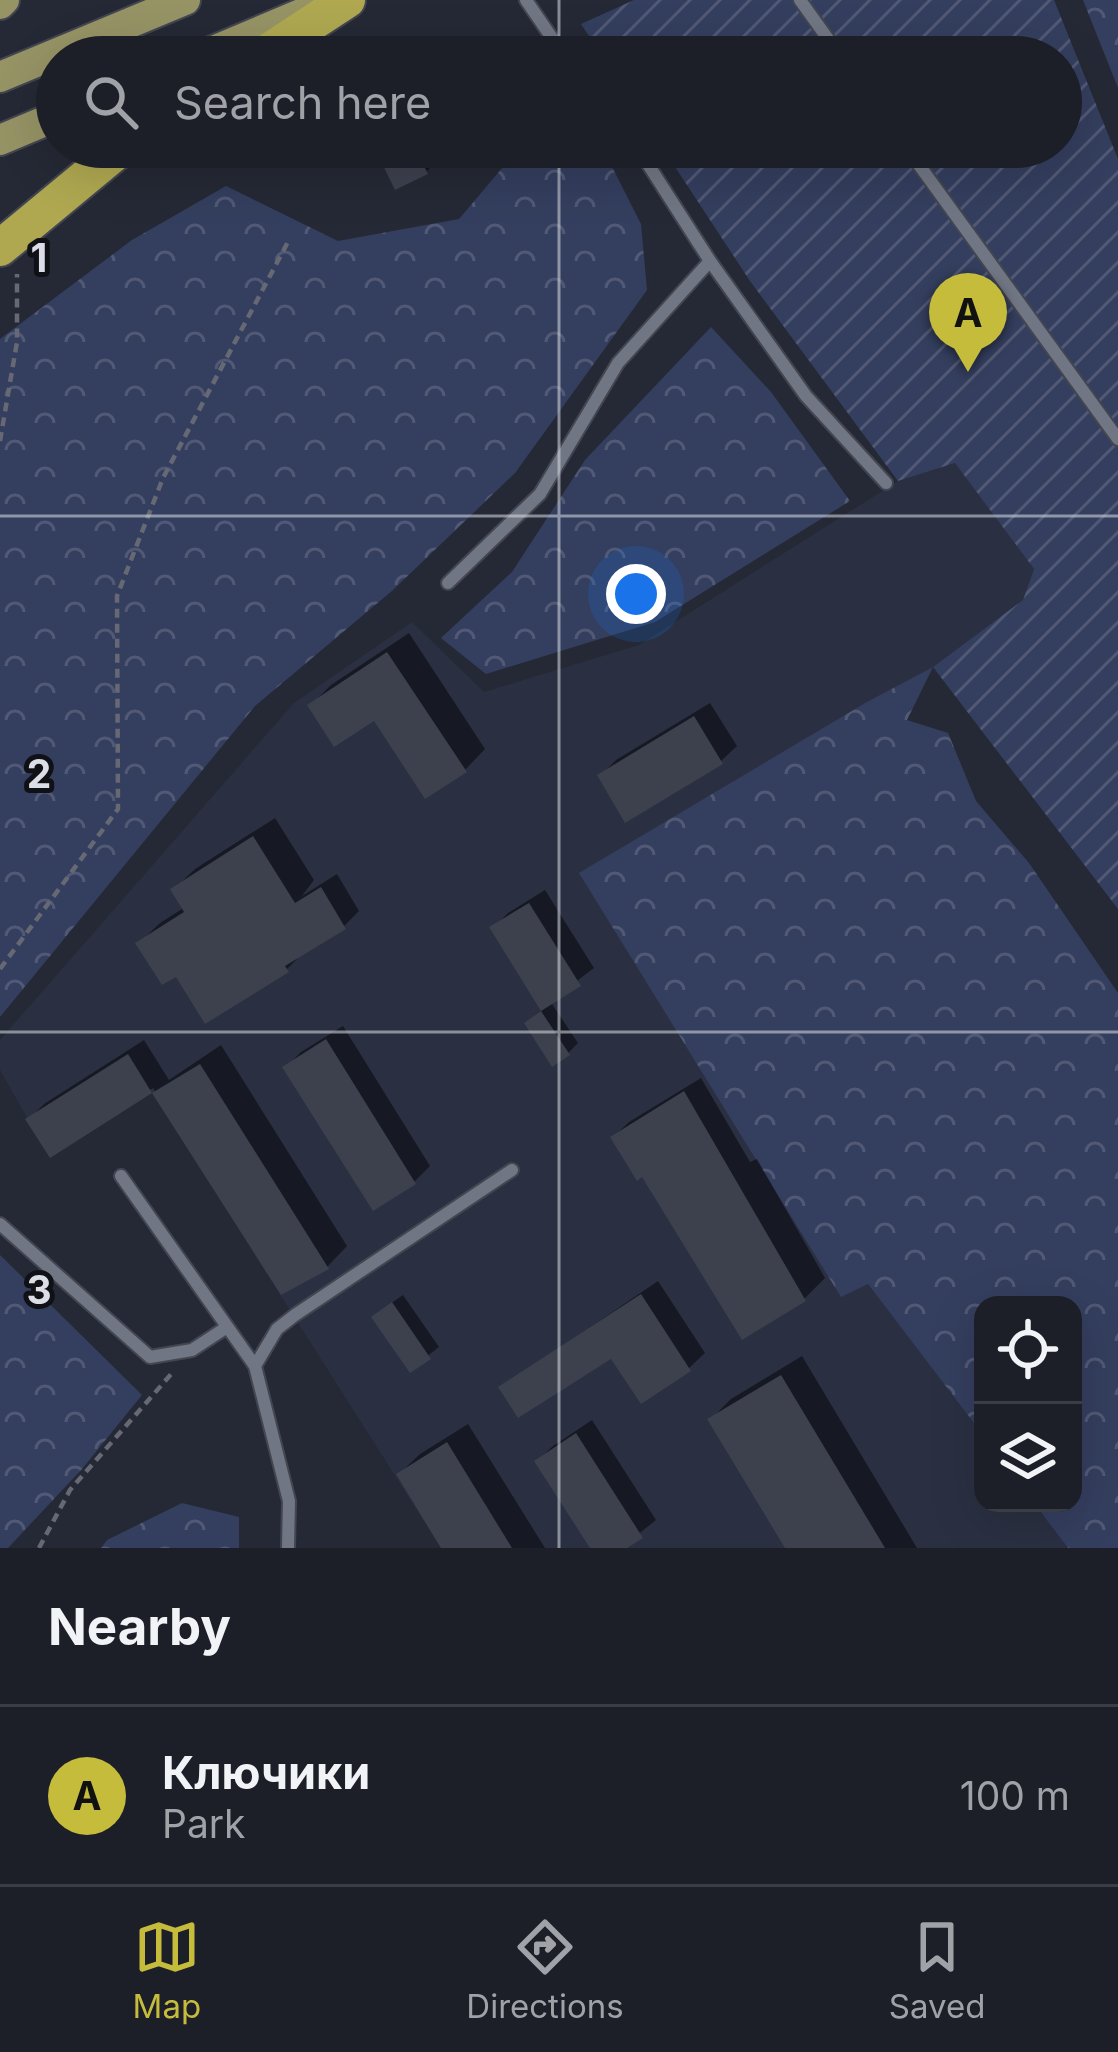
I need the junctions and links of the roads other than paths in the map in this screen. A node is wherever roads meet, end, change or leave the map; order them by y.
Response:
1 (184, 0) edge
2 (335, 0) edge
3 (347, 0) edge
4 (526, 0) edge
5 (800, 0) edge
6 (98, 36) edge
7 (249, 36) edge
8 (292, 36) edge
9 (551, 36) edge
10 (826, 36) edge
11 (36, 62) edge
12 (0, 77) edge
13 (36, 125) edge
14 (0, 140) edge
15 (96, 168) edge
16 (650, 168) edge
17 (922, 168) edge
18 (9, 240) edge
19 (710, 261) junction
20 (1118, 439) edge
21 (886, 483) dead end
22 (448, 583) dead end
23 (512, 1170) dead end
24 (121, 1176) dead end
25 (0, 1224) edge
26 (227, 1327) junction
27 (255, 1366) junction
28 (288, 1548) edge

1 - 6 main road
2 - 7 main road
3 - 8 highway
4 - 9 lane
5 - 10 lane
11 - 12 main road
13 - 14 main road
15 - 18 highway
16 - 19 lane
17 - 20 lane
19 - 21 lane
19 - 22 lane
23 - 27 lane
24 - 26 lane
25 - 26 lane
26 - 27 lane
27 - 28 lane

